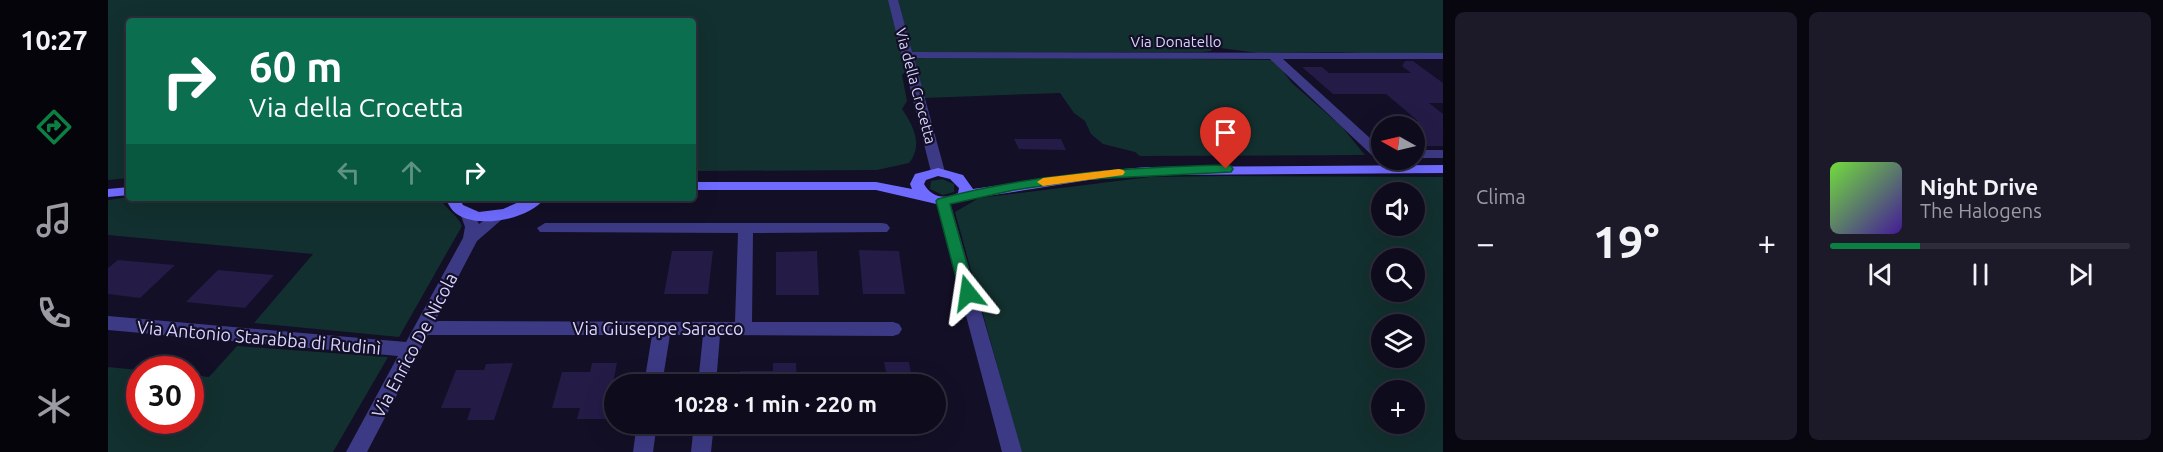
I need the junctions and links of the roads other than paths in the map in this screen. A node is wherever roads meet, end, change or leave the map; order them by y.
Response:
1 (893, 0) edge
2 (908, 55) junction
3 (1273, 56) junction
4 (1443, 56) edge
5 (1371, 147) edge
6 (1425, 154) edge
7 (1443, 154) edge
8 (1371, 169) edge
9 (1425, 170) edge
10 (1443, 170) edge
11 (938, 172) junction
12 (920, 177) junction
13 (962, 180) junction
14 (696, 186) edge
15 (876, 186) junction
16 (1014, 186) junction
17 (126, 191) edge
18 (108, 193) edge
19 (964, 195) junction
20 (925, 196) junction
21 (454, 201) edge
22 (533, 201) edge
23 (943, 201) junction
24 (467, 213) junction
25 (500, 215) junction
26 (545, 228) dead end
27 (746, 228) junction
28 (882, 228) dead end
29 (471, 238) junction
30 (108, 323) edge
31 (423, 328) junction
32 (662, 328) junction
33 (712, 328) junction
34 (743, 328) junction
35 (893, 329) dead end
36 (411, 350) junction
37 (655, 374) edge
38 (708, 374) edge
39 (645, 434) edge
40 (703, 434) edge
41 (356, 452) edge
42 (643, 452) edge
43 (701, 452) edge
44 (1012, 452) edge

1 - 2 street, Via della Crocetta
2 - 3 street, Via Donatello
2 - 11 street, Via della Crocetta
3 - 4 street, Via Donatello
3 - 5 street
6 - 7 street
8 - 16 street
9 - 10 street
11 - 12 street
11 - 13 street
12 - 15 street
12 - 20 street
13 - 16 street
13 - 19 street
14 - 15 street
15 - 20 street
16 - 19 street
17 - 18 street
19 - 23 street
20 - 23 street
21 - 24 street
22 - 25 street
23 - 44 street
24 - 25 street
24 - 29 street
25 - 29 street, Via Enrico De Nicola
26 - 27 street
27 - 28 street
27 - 34 street
29 - 31 street, Via Enrico De Nicola
30 - 36 street, Via Antonio Starabba di Rudinì
31 - 32 street, Via Giuseppe Saracco
31 - 36 street, Via Enrico De Nicola
32 - 33 street, Via Giuseppe Saracco
32 - 37 street
33 - 34 street, Via Giuseppe Saracco
33 - 38 street
34 - 35 street, Via Giuseppe Saracco
36 - 41 street, Via Enrico De Nicola
39 - 42 street
40 - 43 street

